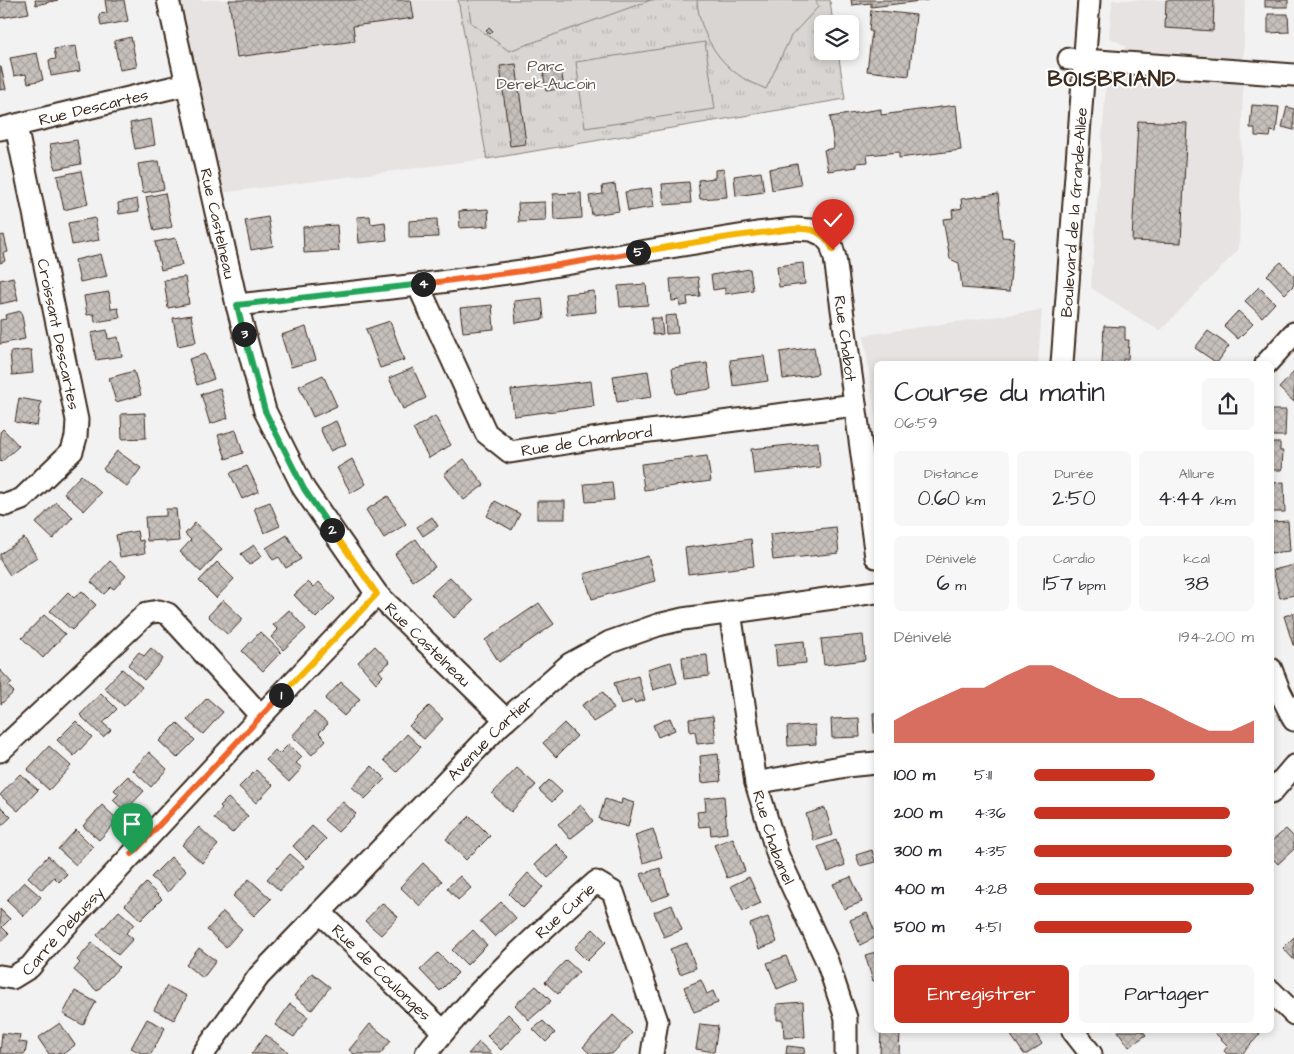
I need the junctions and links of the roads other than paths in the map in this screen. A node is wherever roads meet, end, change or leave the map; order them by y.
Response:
1 (168, 0) edge
2 (1089, 0) edge
3 (1077, 60) junction
4 (1294, 75) edge
5 (187, 84) junction
6 (8, 127) edge
7 (418, 285) junction
8 (237, 305) junction
9 (1294, 333) edge
10 (1062, 361) edge
11 (1269, 361) edge
12 (855, 405) junction
13 (0, 504) edge
14 (874, 543) edge
15 (874, 592) edge
16 (377, 594) junction
17 (730, 612) junction
18 (1274, 677) edge
19 (261, 716) junction
20 (506, 720) junction
21 (1294, 720) edge
22 (0, 750) edge
23 (874, 763) edge
24 (1294, 766) edge
25 (756, 783) junction
26 (1274, 790) edge
27 (320, 912) junction
28 (0, 976) edge
29 (1274, 994) edge
30 (1294, 1014) edge
31 (443, 1031) junction
32 (1074, 1033) edge
33 (1087, 1053) edge
34 (202, 1054) edge
35 (426, 1054) edge
36 (652, 1054) edge
37 (846, 1054) edge

1 - 5 street, Rue Castelneau
2 - 3 street, Boulevard de la Grande-Allée
3 - 4 street
3 - 10 street, Boulevard de la Grande-Allée
5 - 6 street, Rue Descartes
5 - 8 street, Rue Castelneau
6 - 13 street, Croissant Descartes
7 - 8 street, Rue Chabot
7 - 12 street, Rue de Chambord
7 - 12 street, Rue Chabot
8 - 16 street, Rue Castelneau
9 - 11 street
12 - 14 street, Rue Chabot
15 - 17 street, Avenue Cartier
16 - 19 street, Carré Debussy
16 - 20 street, Rue Castelneau
17 - 20 street, Avenue Cartier
17 - 25 street, Rue Chabanel
18 - 21 street
19 - 22 street
19 - 28 street, Carré Debussy
20 - 27 street, Avenue Cartier
23 - 25 street
24 - 26 street
25 - 37 street, Rue Chabanel
27 - 31 street, Rue de Coulonges
27 - 34 street, Avenue Cartier
29 - 30 street
31 - 35 street, Rue Curie
31 - 36 street, Rue Curie
32 - 33 street

